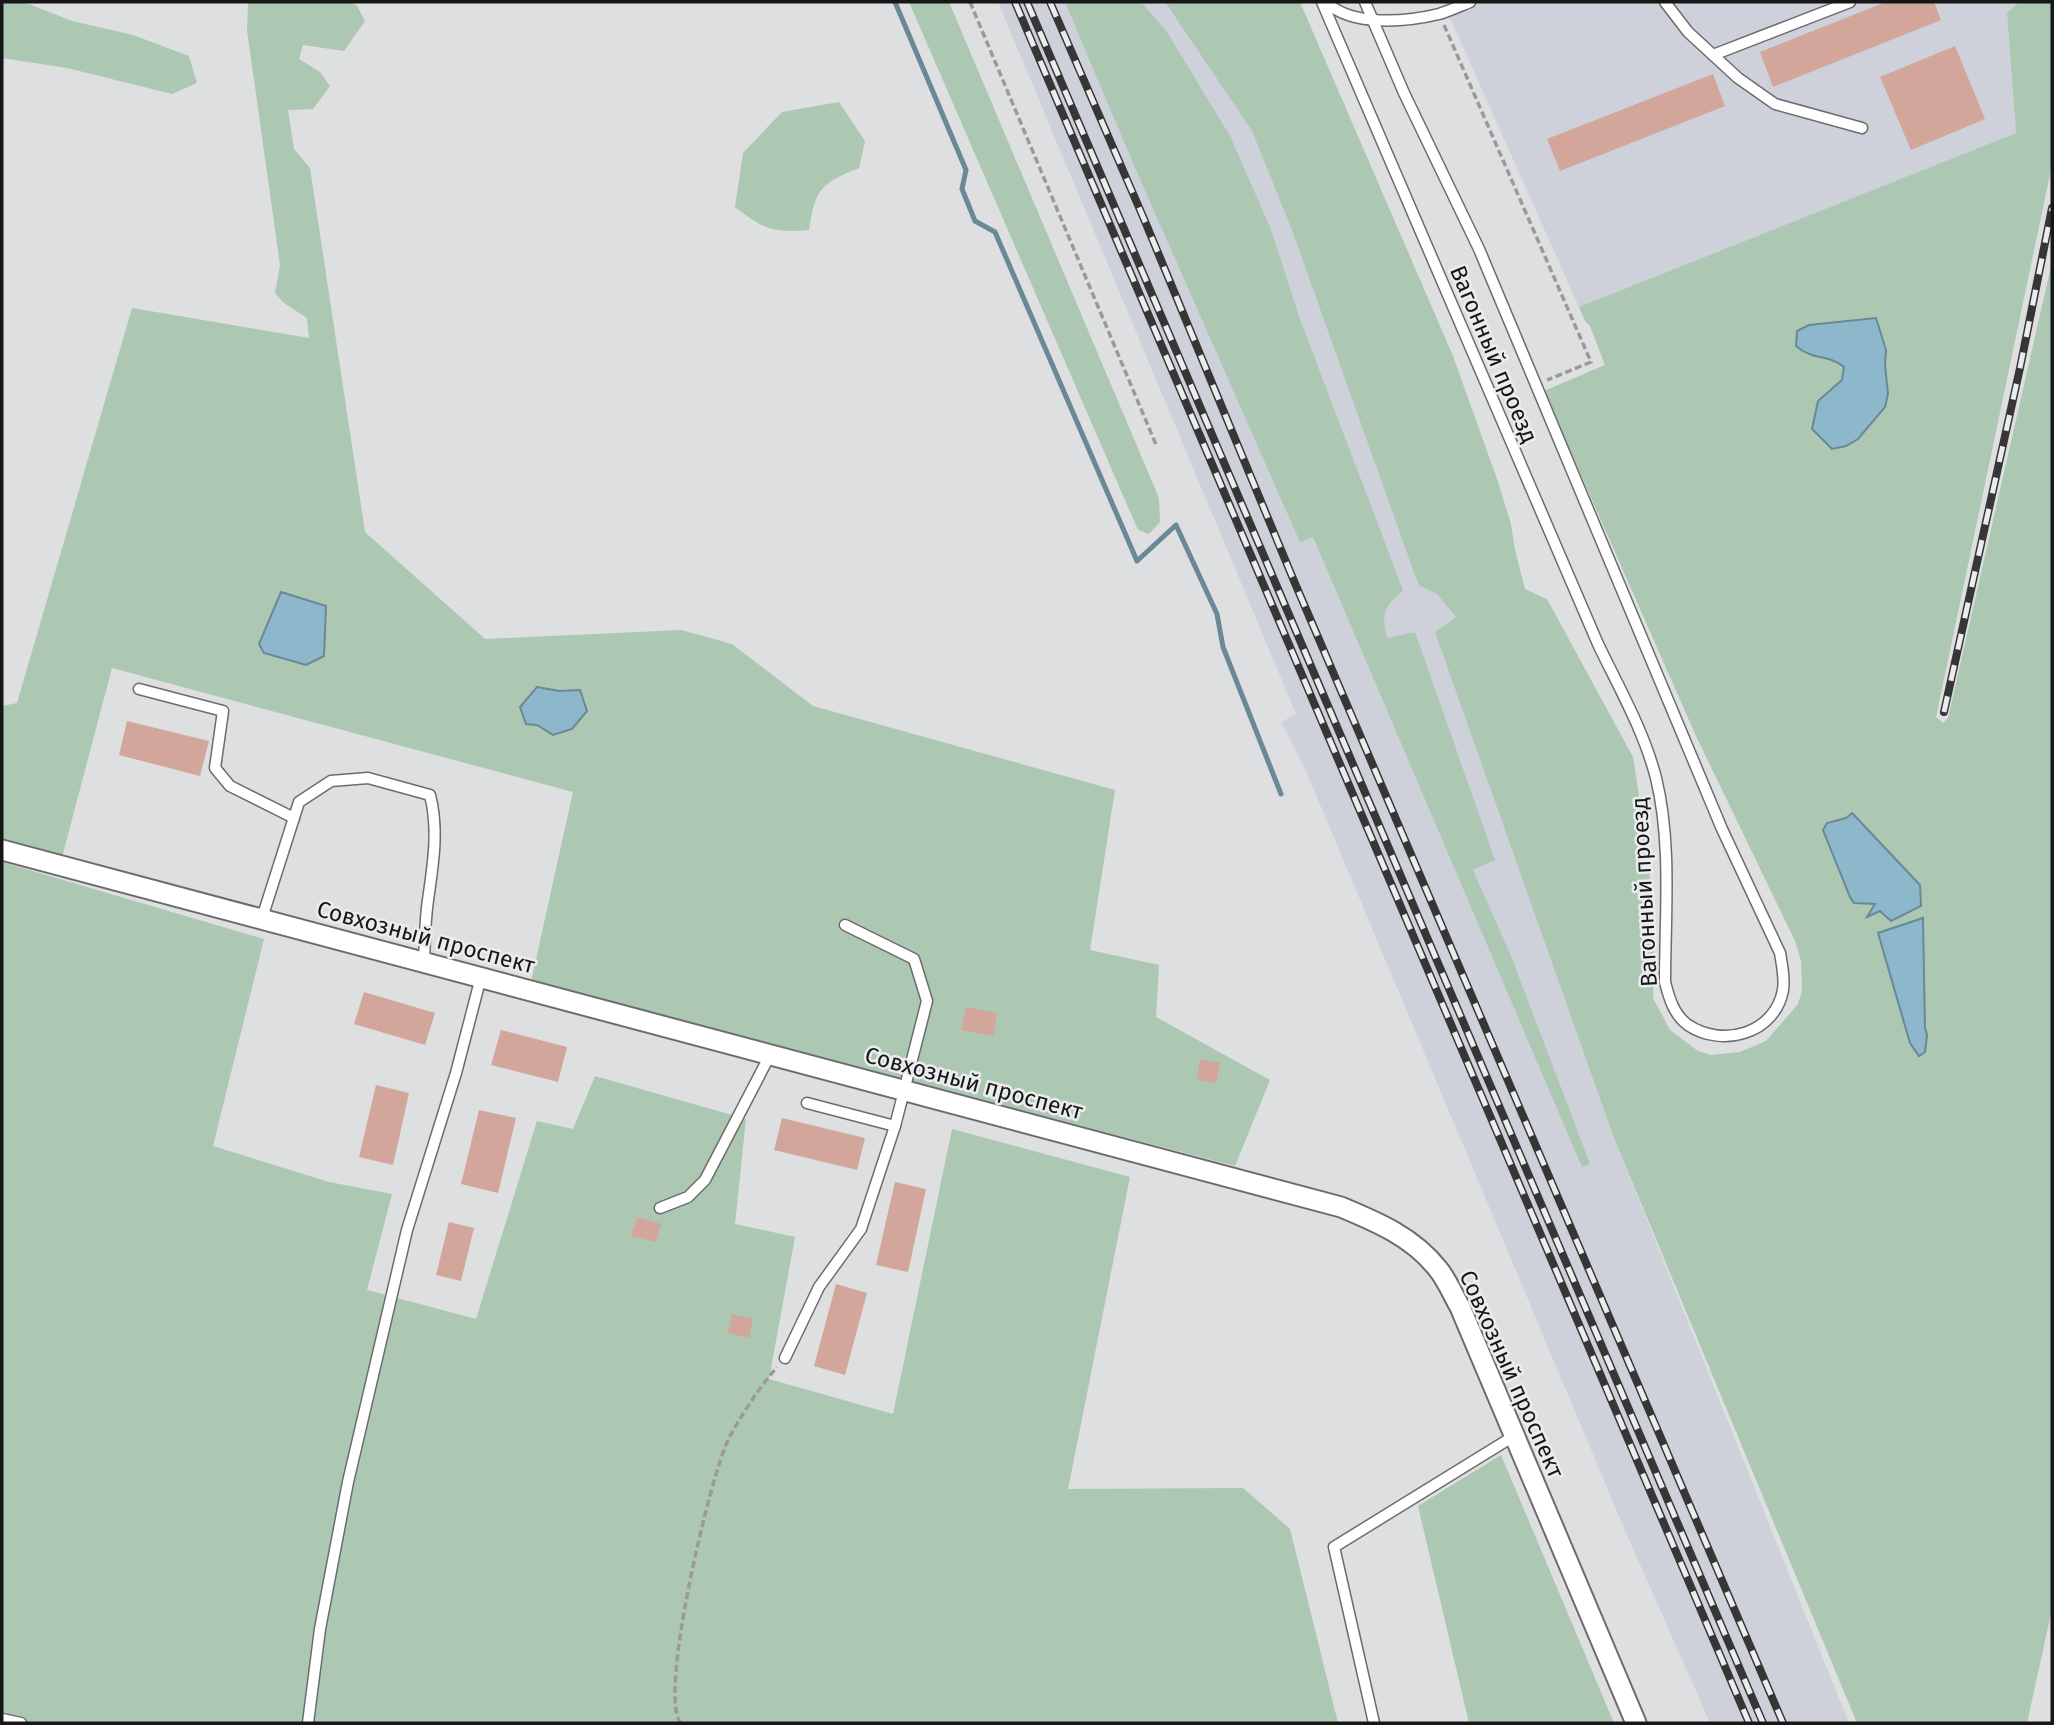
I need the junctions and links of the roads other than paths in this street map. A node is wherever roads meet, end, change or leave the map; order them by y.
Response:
1 (1324, 2) edge
2 (1365, 2) edge
3 (1470, 2) edge
4 (1665, 2) edge
5 (1850, 2) edge
6 (1373, 20) junction
7 (1713, 55) junction
8 (1862, 128) dead end
9 (139, 689) dead end
10 (294, 818) junction
11 (2, 850) edge
12 (262, 918) junction
13 (845, 925) dead end
14 (424, 961) junction
15 (481, 977) junction
16 (770, 1055) junction
17 (904, 1090) junction
18 (807, 1103) dead end
19 (895, 1126) junction
20 (660, 1208) dead end
21 (785, 1358) road end
22 (1514, 1436) junction
23 (2, 1719) edge
24 (21, 1723) edge
25 (308, 1723) edge
26 (1374, 1723) edge
27 (1636, 1723) edge

1 - 6 lane
1 - 6 lane, Вагонный проезд
2 - 6 lane, Вагонный проезд
3 - 6 lane
4 - 7 lane
5 - 7 lane
7 - 8 lane
9 - 10 lane
10 - 12 lane
10 - 14 lane
11 - 12 street, Совхозный проспект
12 - 14 street, Совхозный проспект
13 - 17 lane
14 - 15 street, Совхозный проспект
15 - 16 street, Совхозный проспект
15 - 25 lane
16 - 17 street, Совхозный проспект
16 - 20 lane
17 - 19 lane
17 - 22 street, Совхозный проспект
18 - 19 lane
19 - 21 lane
22 - 26 lane
22 - 27 street, Совхозный проспект
23 - 24 lane

